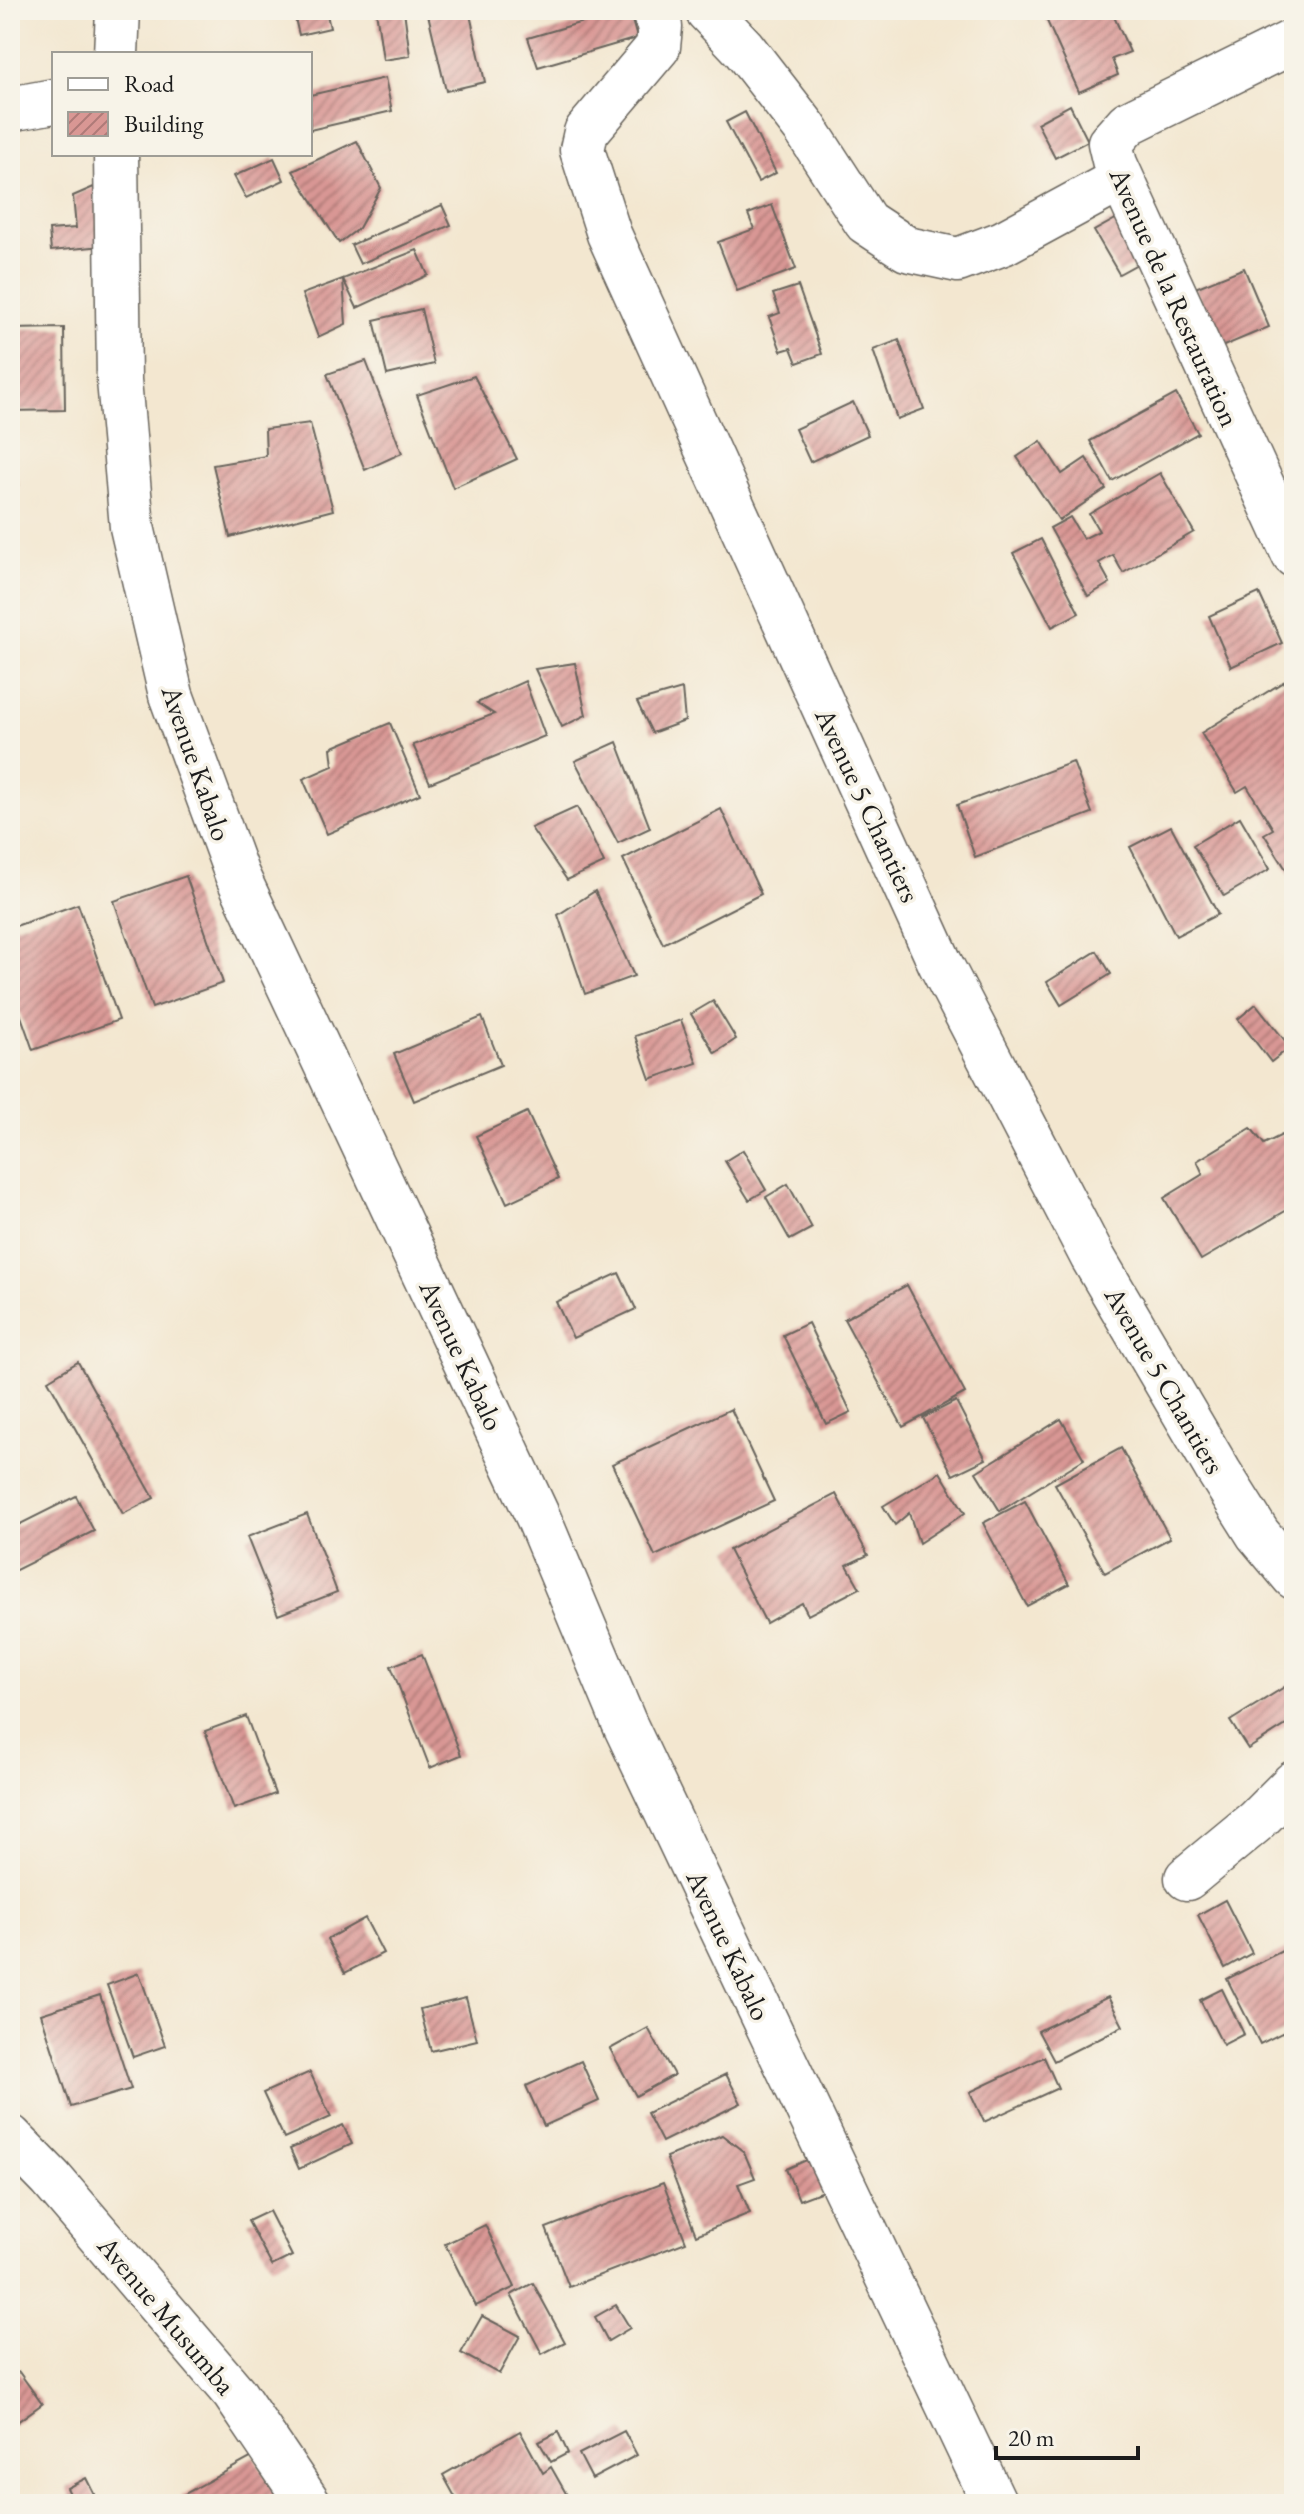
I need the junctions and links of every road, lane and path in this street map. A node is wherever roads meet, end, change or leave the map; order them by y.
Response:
1 (118, 10) edge
2 (653, 10) edge
3 (707, 10) edge
4 (1294, 41) edge
5 (116, 52) edge
6 (52, 101) edge
7 (10, 109) edge
8 (116, 156) edge
9 (1121, 179) junction
10 (1294, 555) edge
11 (1294, 1577) edge
12 (1294, 1783) edge
13 (1187, 1878) dead end
14 (10, 2137) edge
15 (309, 2504) edge
16 (995, 2504) edge

1 - 5 street
2 - 11 street, Avenue 5 Chantiers
3 - 9 street
4 - 9 street, Avenue de la Restauration
6 - 7 street
8 - 16 street, Avenue Kabalo
9 - 10 street, Avenue de la Restauration
12 - 13 street
14 - 15 street, Avenue Musumba

